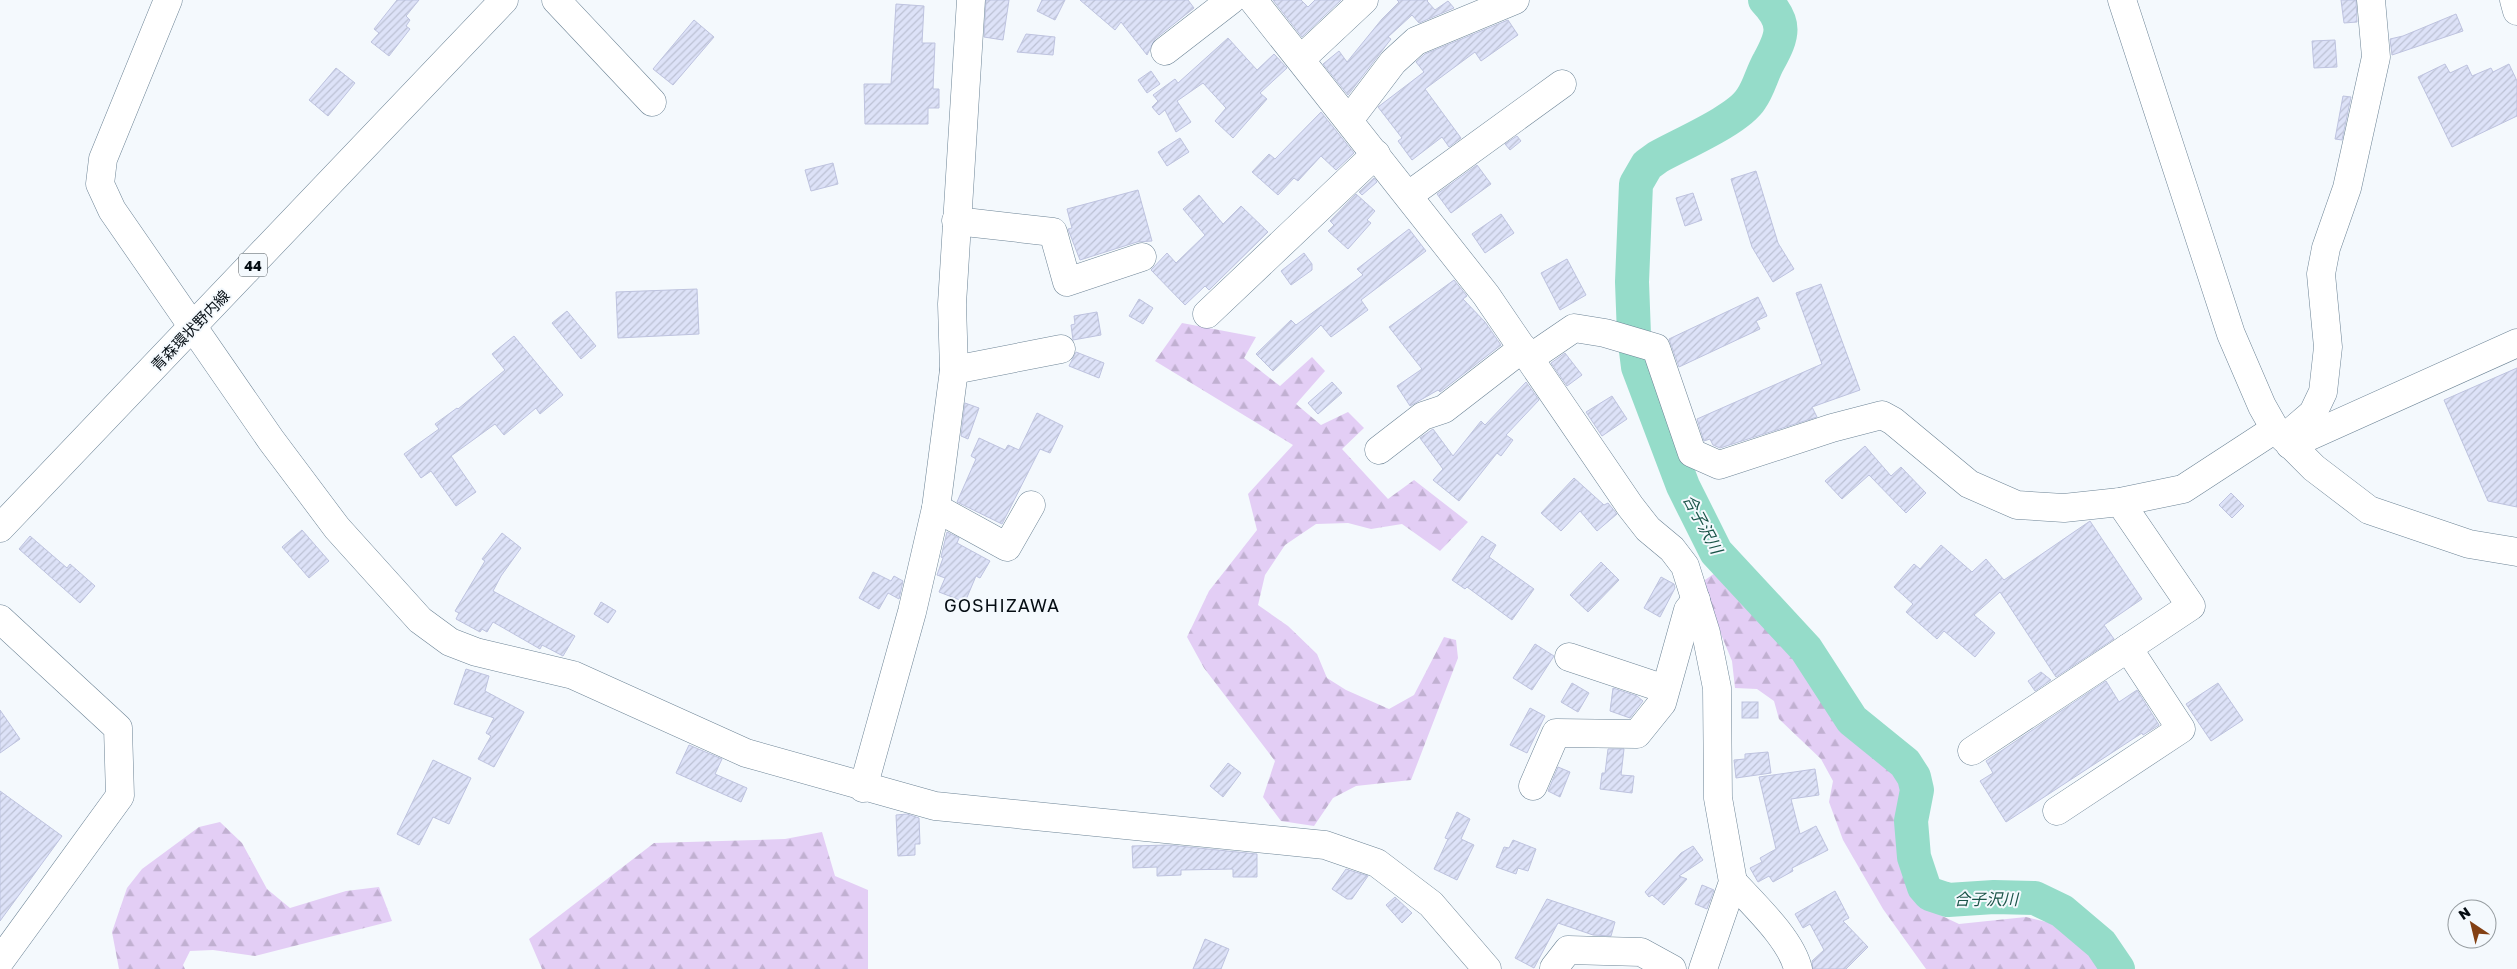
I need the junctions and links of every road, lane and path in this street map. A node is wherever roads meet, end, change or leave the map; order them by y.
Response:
1 (168, 0) edge
2 (504, 0) edge
3 (556, 0) edge
4 (971, 0) edge
5 (1231, 0) edge
6 (1253, 0) edge
7 (1364, 0) edge
8 (1515, 0) edge
9 (2122, 0) edge
10 (2371, 0) edge
11 (2514, 0) edge
12 (2517, 11) edge
13 (1165, 51) dead end
14 (1300, 59) junction
15 (1562, 84) dead end
16 (652, 102) dead end
17 (1349, 120) junction
18 (1376, 154) junction
19 (1409, 195) junction
20 (956, 221) junction
21 (1142, 257) dead end
22 (1207, 314) dead end
23 (194, 326) junction
24 (2517, 343) edge
25 (1061, 349) dead end
26 (1526, 353) junction
27 (954, 370) junction
28 (2283, 437) junction
29 (1379, 450) dead end
30 (2120, 502) junction
31 (1032, 505) dead end
32 (936, 508) junction
33 (0, 528) edge
34 (2517, 552) edge
35 (1696, 600) junction
36 (0, 619) edge
37 (2128, 648) junction
38 (1569, 657) dead end
39 (1665, 689) junction
40 (1972, 751) dead end
41 (1533, 786) dead end
42 (863, 788) junction
43 (2057, 811) dead end
44 (1733, 882) junction
45 (0, 961) edge
46 (1554, 968) edge
47 (1487, 969) edge
48 (1672, 969) edge
49 (1703, 969) edge
50 (1798, 969) edge

1 - 23 street
2 - 23 street, 青森環状野内線 / 44
3 - 16 street
4 - 20 street
5 - 13 street
6 - 14 street
7 - 14 street
8 - 17 street
9 - 28 street
10 - 28 street
11 - 12 street
14 - 17 street
15 - 19 street
17 - 18 street
18 - 19 street
18 - 22 street
19 - 26 street
20 - 21 street
20 - 27 street
23 - 33 street, 青森環状野内線 / 44
23 - 42 street
24 - 28 street
25 - 27 street
26 - 29 street
26 - 30 street
26 - 35 street
27 - 32 street
28 - 30 street
28 - 34 street
30 - 37 street
31 - 32 street
32 - 42 street
35 - 39 street
35 - 44 street
36 - 45 street
37 - 40 street
37 - 43 street
38 - 39 street
39 - 41 street
42 - 47 street
44 - 49 street
44 - 50 street
46 - 48 street

